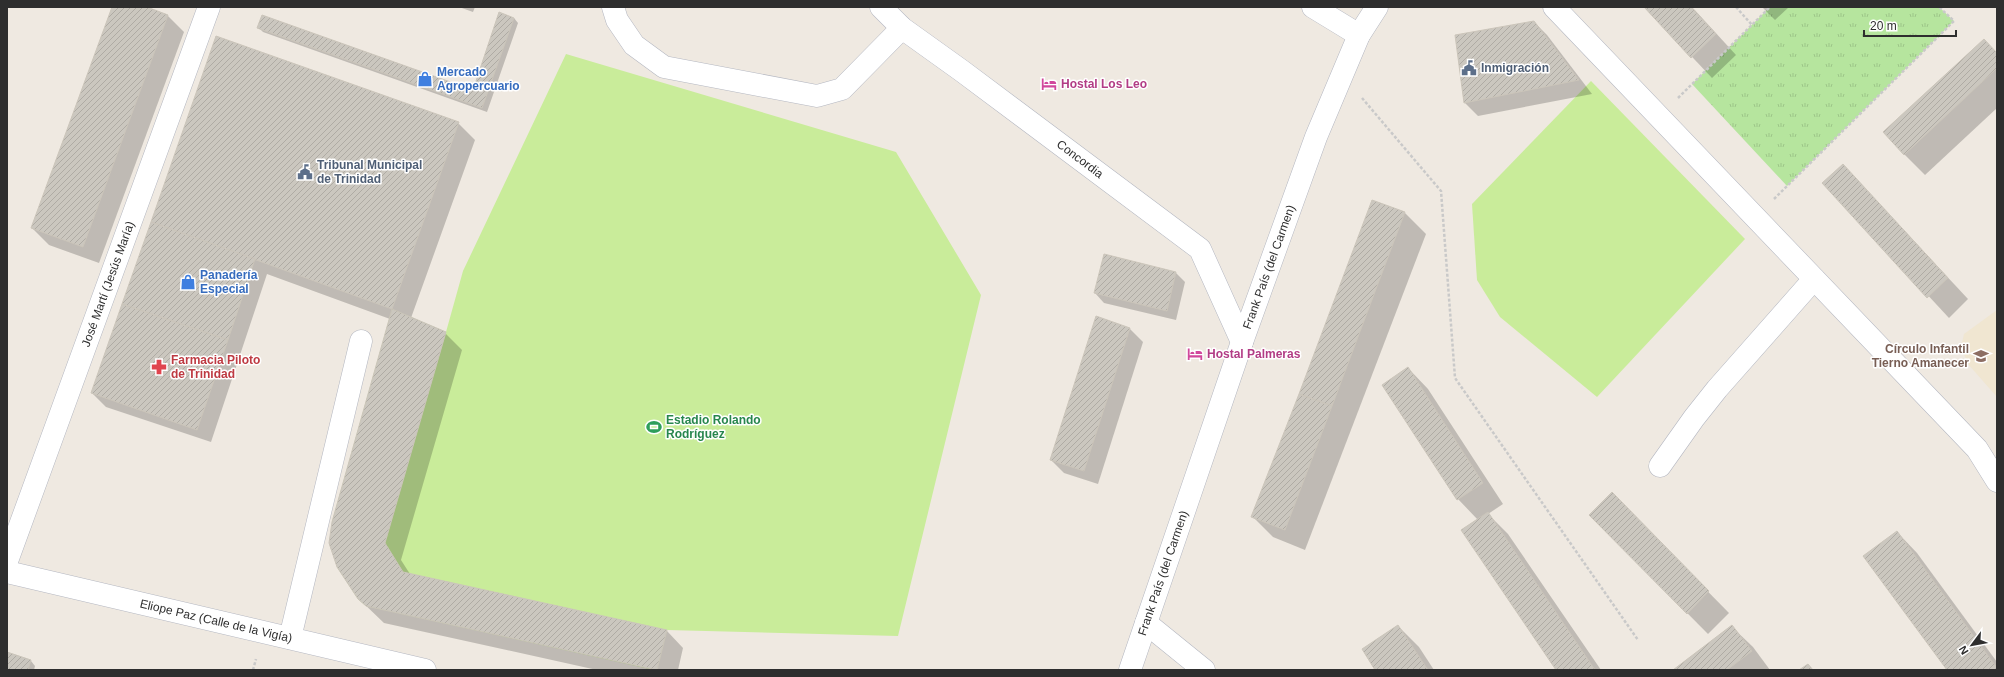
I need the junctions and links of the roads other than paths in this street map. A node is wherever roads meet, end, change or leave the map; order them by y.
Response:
1 (209, 7) edge
2 (613, 7) edge
3 (881, 7) edge
4 (1313, 7) edge
5 (1377, 7) edge
6 (1554, 7) edge
7 (902, 28) junction
8 (1359, 35) junction
9 (1814, 279) junction
10 (361, 341) dead end
11 (1242, 342) junction
12 (1660, 466) dead end
13 (1997, 481) edge
14 (7, 561) edge
15 (7, 572) edge
16 (1146, 623) junction
17 (290, 638) junction
18 (424, 670) edge
19 (1130, 670) edge
20 (1204, 670) edge

1 - 14 street, José Martí (Jesús María)
2 - 7 street
3 - 7 street, Concordia
4 - 8 street
5 - 8 street, Frank País (del Carmen)
6 - 9 street
7 - 11 street, Concordia
8 - 11 street, Frank País (del Carmen)
9 - 12 street
9 - 13 street
10 - 17 street
11 - 16 street, Frank País (del Carmen)
15 - 17 street, Eliope Paz (Calle de la Vigía)
16 - 19 street, Frank País (del Carmen)
16 - 20 street
17 - 18 street, Eliope Paz (Calle de la Vigía)

